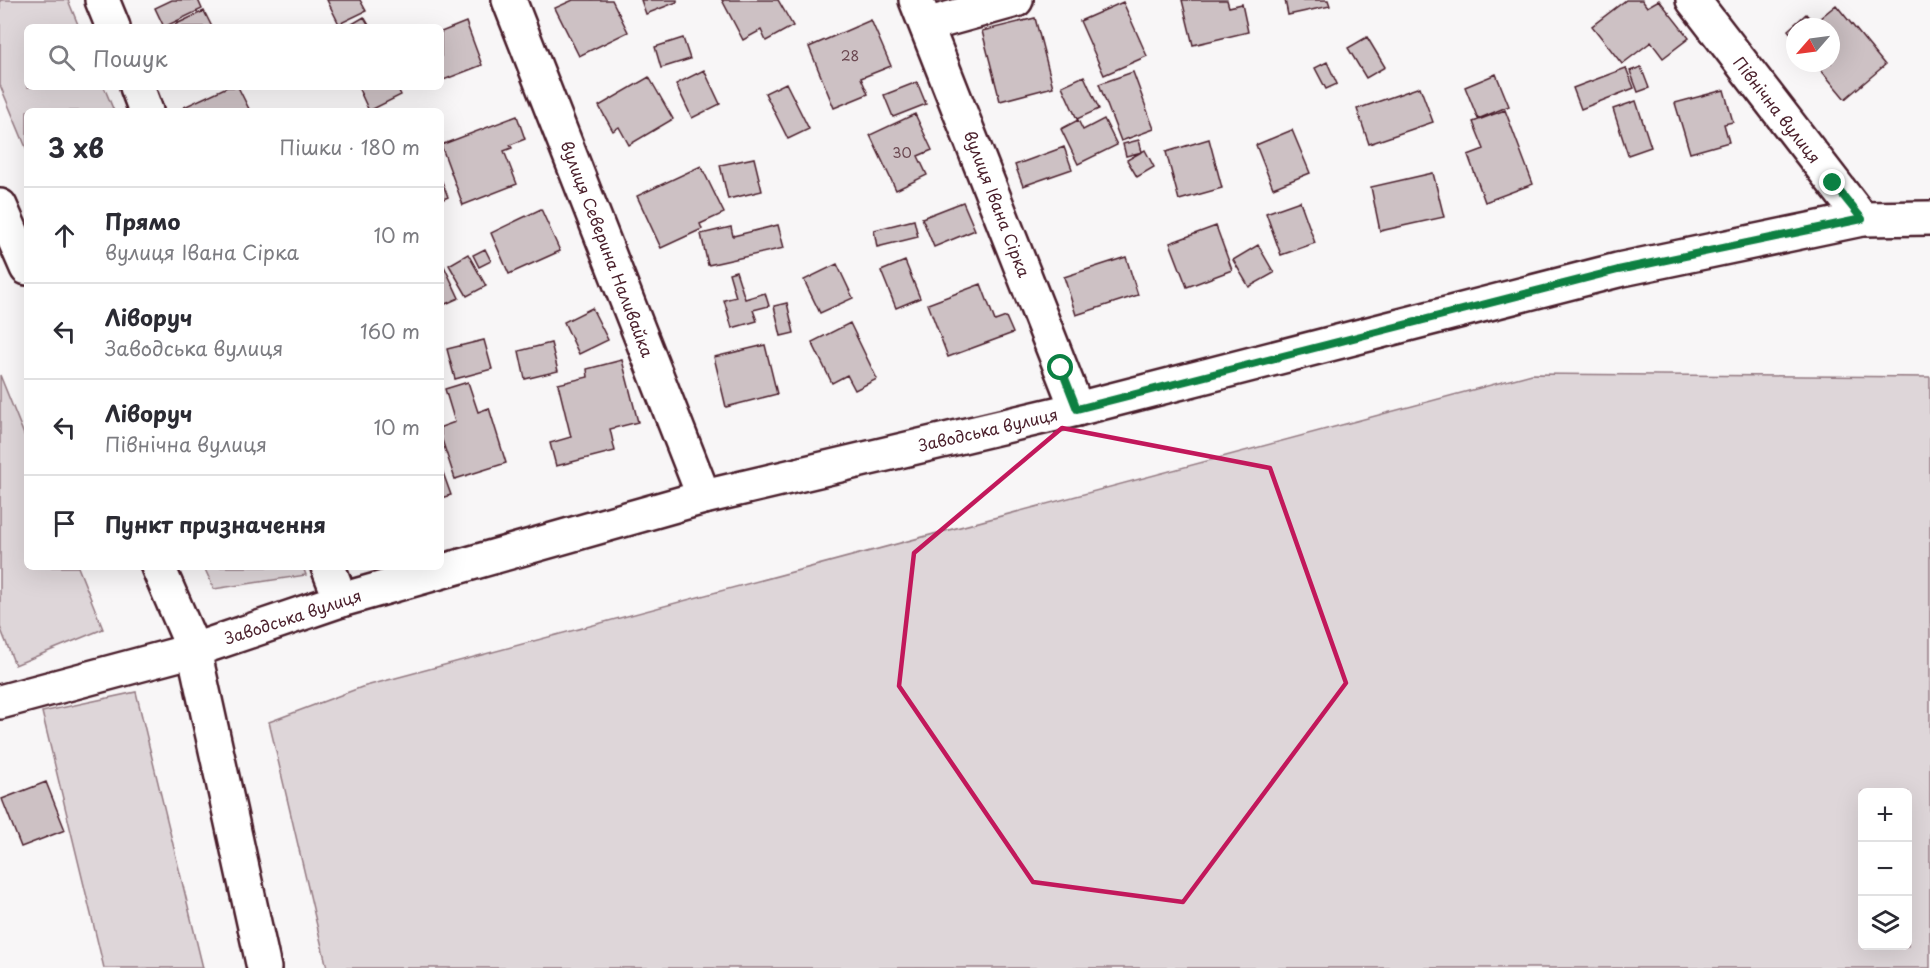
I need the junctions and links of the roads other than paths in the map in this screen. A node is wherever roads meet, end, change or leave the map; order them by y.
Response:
1 (102, 0) edge
2 (509, 0) edge
3 (1016, 0) edge
4 (1693, 0) edge
5 (921, 12) edge
6 (112, 24) edge
7 (138, 90) edge
8 (145, 108) edge
9 (0, 206) edge
10 (1930, 218) edge
11 (1862, 219) junction
12 (24, 261) edge
13 (1077, 409) junction
14 (704, 497) junction
15 (159, 570) edge
16 (329, 570) edge
17 (341, 600) junction
18 (194, 650) junction
19 (0, 702) edge
20 (264, 968) edge

1 - 6 main road
2 - 14 main road, вулиця Северина Наливайка
3 - 5 main road
4 - 11 main road, Північна вулиця
5 - 13 main road, вулиця Івана Сірка
7 - 8 main road
9 - 12 main road
10 - 11 main road, Заводська вулиця
11 - 13 main road, Заводська вулиця
13 - 14 main road, Заводська вулиця
14 - 17 main road, Заводська вулиця
15 - 18 main road
16 - 17 main road
17 - 18 main road, Заводська вулиця
18 - 19 main road, Заводська вулиця
18 - 20 main road

